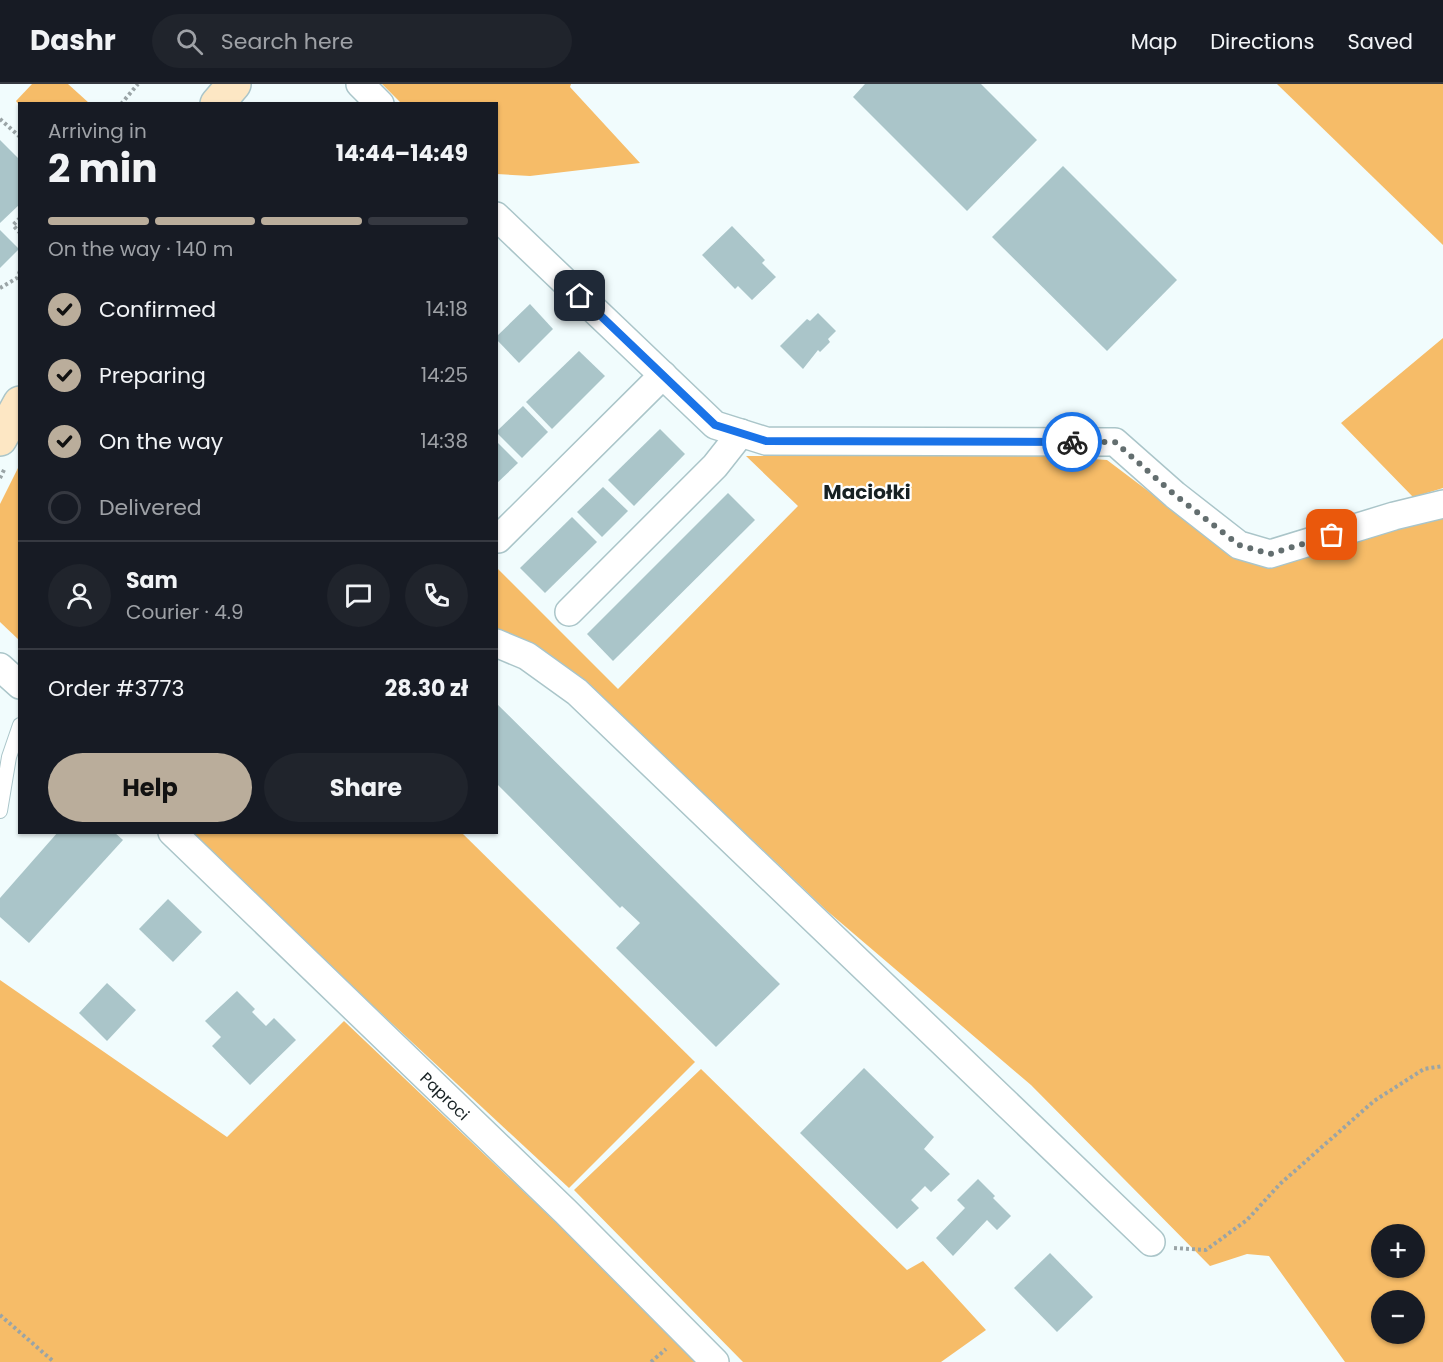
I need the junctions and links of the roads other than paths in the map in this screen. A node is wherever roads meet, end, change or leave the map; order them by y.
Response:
1 (234, 84) edge
2 (360, 84) edge
3 (219, 102) edge
4 (378, 102) edge
5 (498, 218) edge
6 (663, 375) junction
7 (18, 407) edge
8 (741, 433) junction
9 (0, 439) edge
10 (1443, 504) edge
11 (498, 539) edge
12 (569, 612) dead end
13 (498, 644) edge
14 (0, 667) edge
15 (18, 683) edge
16 (18, 731) edge
17 (0, 811) edge
18 (174, 834) edge
19 (1151, 1242) road end
20 (715, 1362) edge

1 - 3 street
2 - 4 street
5 - 6 street
6 - 8 street
6 - 11 street
7 - 9 street
8 - 10 street
8 - 12 street
13 - 19 street
14 - 15 street
16 - 17 lane
18 - 20 street, Paproci

